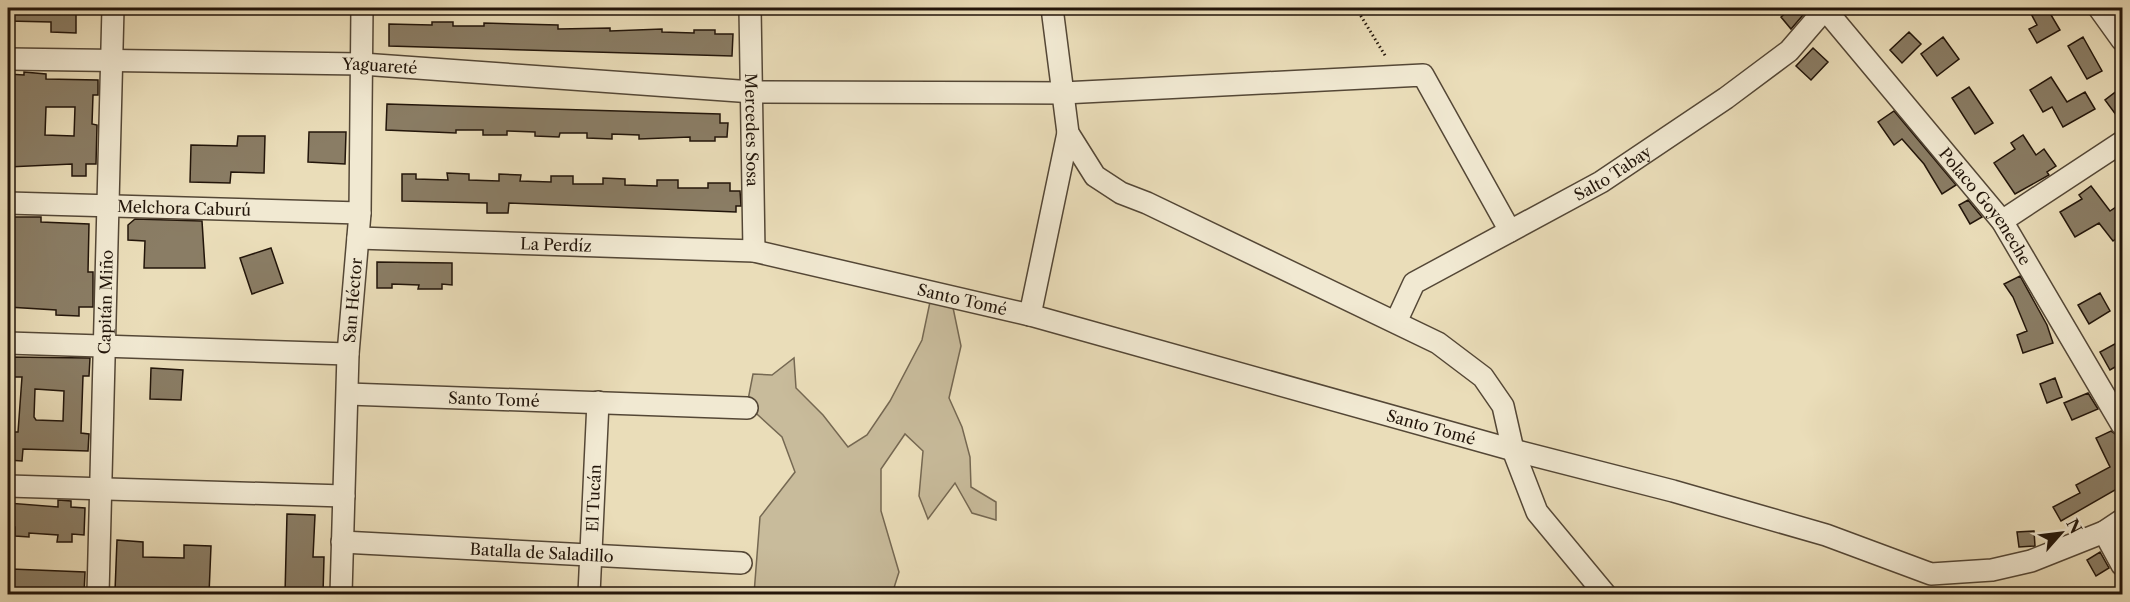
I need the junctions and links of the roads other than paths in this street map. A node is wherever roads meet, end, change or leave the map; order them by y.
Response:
1 (113, 8) edge
2 (362, 8) edge
3 (750, 8) edge
4 (1052, 8) edge
5 (1825, 8) edge
6 (2099, 8) edge
7 (2122, 40) edge
8 (8, 59) edge
9 (112, 61) junction
10 (362, 64) junction
11 (753, 92) junction
12 (1063, 93) junction
13 (1068, 133) junction
14 (2122, 142) edge
15 (8, 202) edge
16 (108, 206) junction
17 (360, 213) junction
18 (2001, 221) junction
19 (1510, 231) junction
20 (358, 238) junction
21 (754, 251) junction
22 (1030, 315) junction
23 (1396, 322) junction
24 (8, 343) edge
25 (104, 346) junction
26 (348, 354) junction
27 (348, 394) junction
28 (598, 402) junction
29 (747, 408) dead end
30 (2122, 425) edge
31 (1513, 450) junction
32 (8, 486) edge
33 (100, 489) junction
34 (344, 496) junction
35 (2122, 520) edge
36 (2104, 532) junction
37 (342, 542) junction
38 (591, 554) junction
39 (741, 563) dead end
40 (2122, 565) edge
41 (98, 594) edge
42 (341, 594) edge
43 (589, 594) edge
44 (1605, 594) edge

1 - 9 street, Capitán Miño
2 - 10 street, San Héctor
3 - 11 street, Mercedes Sosa
4 - 12 street
5 - 18 street, Polaco Goyeneche
5 - 19 street, Salto Tabay
6 - 7 street
8 - 9 street, Yaguareté
9 - 10 street, Yaguareté
9 - 16 street, Capitán Miño
10 - 11 street, Yaguareté
10 - 17 street, San Héctor
11 - 12 street, Yaguareté
11 - 21 street, Mercedes Sosa
12 - 13 street
12 - 19 street, Yaguareté
13 - 22 street
13 - 23 street
14 - 18 street
15 - 16 street, Melchora Caburú
16 - 17 street, Melchora Caburú
16 - 25 street, Capitán Miño
17 - 20 street, San Héctor
18 - 30 street, Polaco Goyeneche
19 - 23 street, Salto Tabay
20 - 21 street, La Perdíz
20 - 26 street, San Héctor
21 - 22 street, Santo Tomé
22 - 31 street, Santo Tomé
23 - 31 street
24 - 25 street
25 - 26 street
25 - 33 street, Capitán Miño
26 - 27 street, San Héctor
27 - 28 street, Santo Tomé
27 - 34 street, San Héctor
28 - 29 street, Santo Tomé
28 - 38 street, El Tucán
31 - 36 street, Santo Tomé
31 - 44 street
32 - 33 street
33 - 34 street
33 - 41 street, Capitán Miño
34 - 37 street, San Héctor
35 - 36 street, Santo Tomé
36 - 40 street
37 - 38 street, Batalla de Saladillo
37 - 42 street, San Héctor
38 - 39 street, Batalla de Saladillo
38 - 43 street, El Tucán

